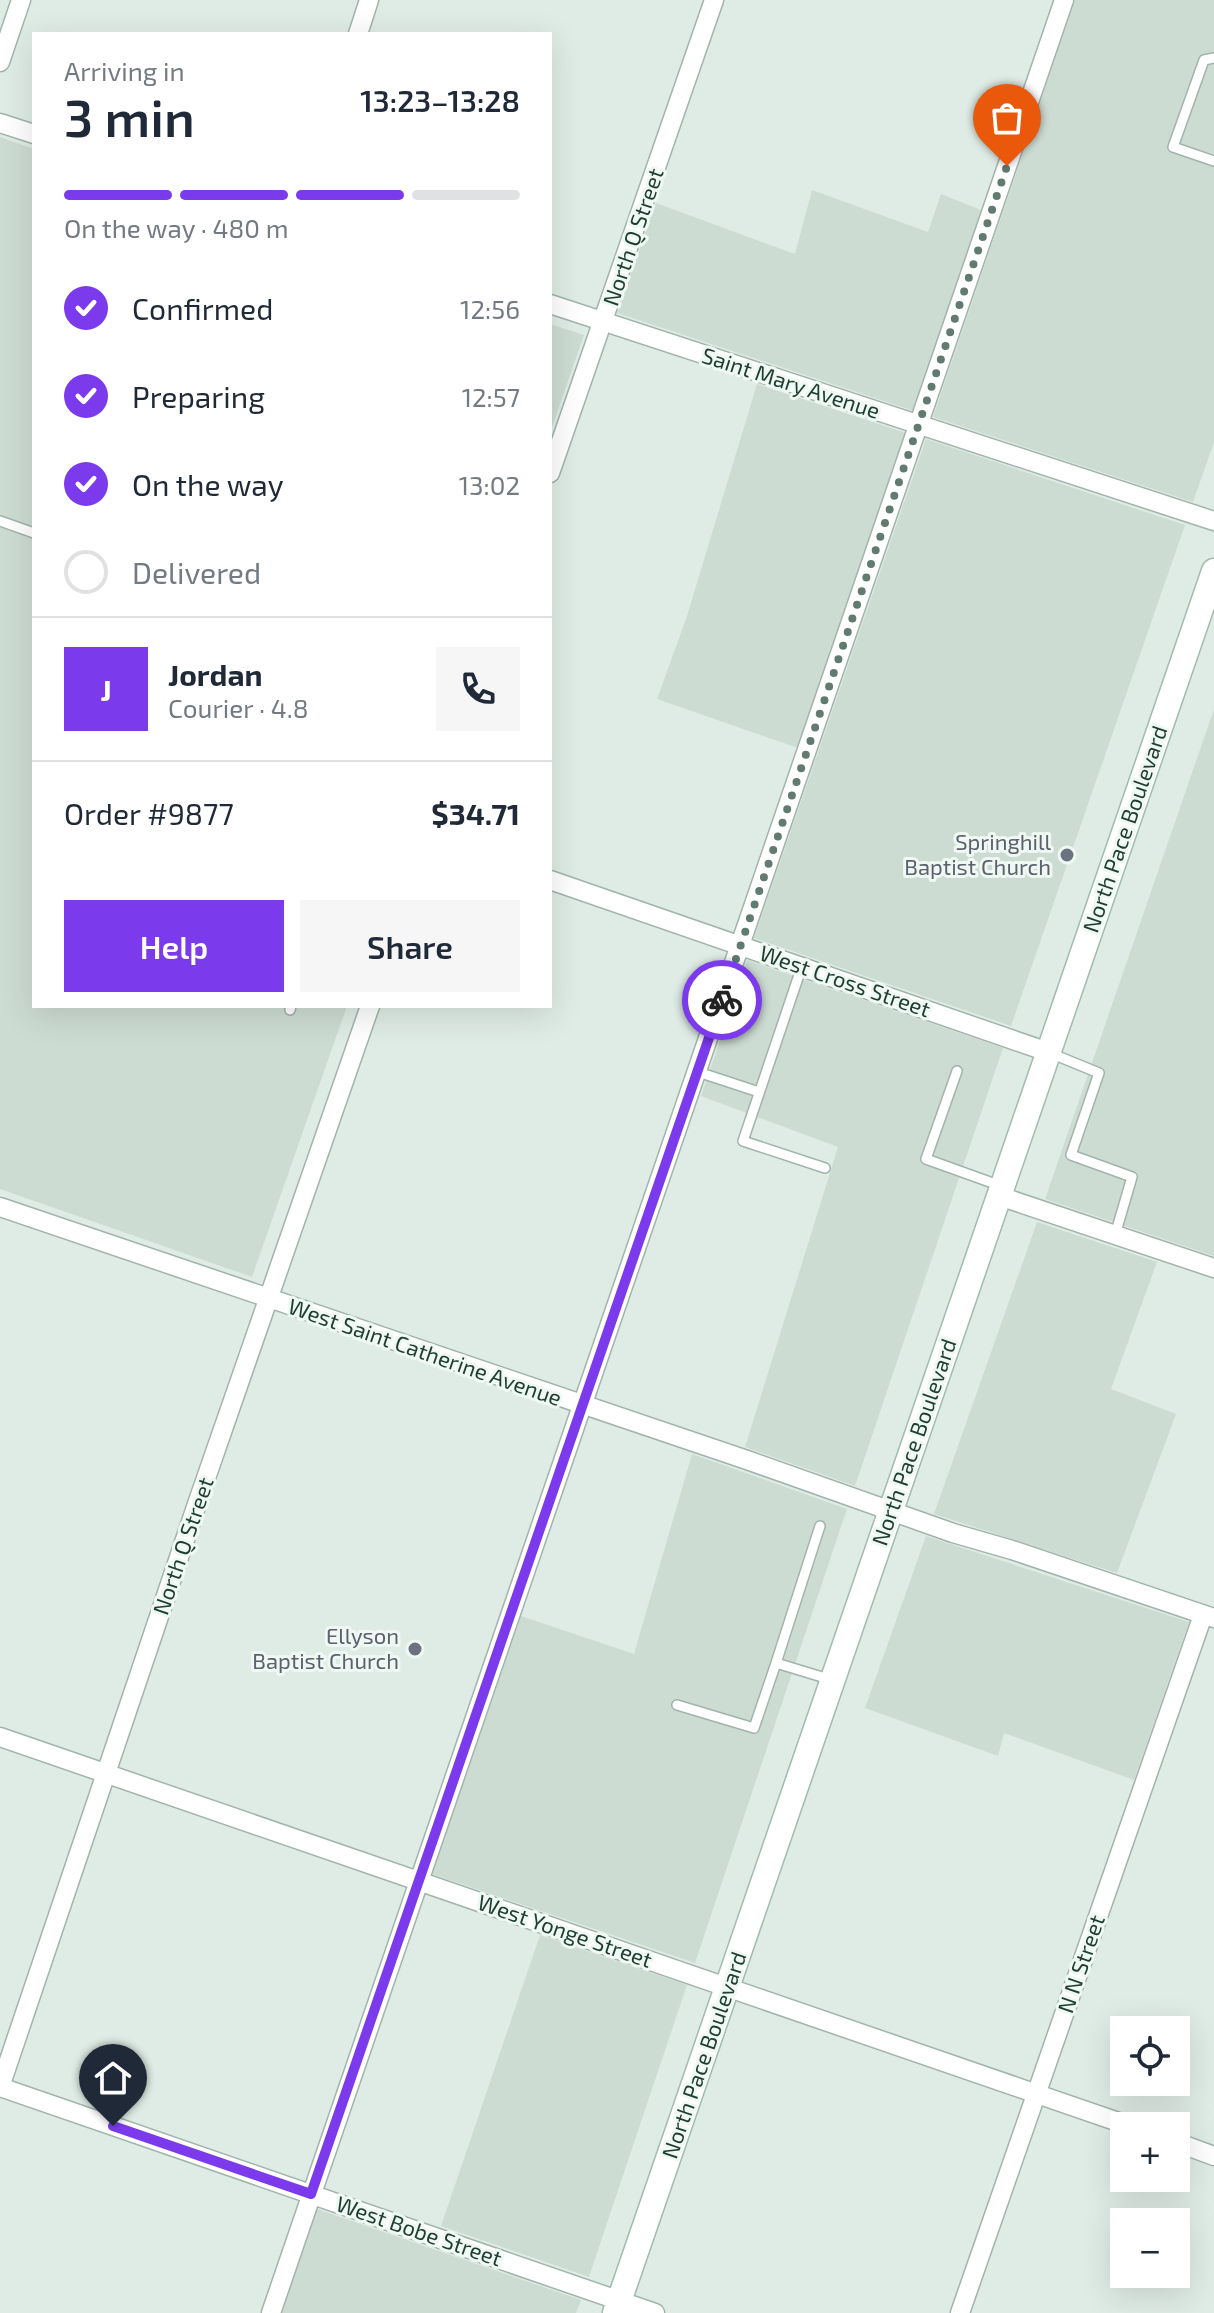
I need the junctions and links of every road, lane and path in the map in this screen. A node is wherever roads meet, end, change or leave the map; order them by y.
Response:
1 (21, 0) edge
2 (369, 0) edge
3 (714, 0) edge
4 (1064, 0) edge
5 (359, 32) edge
6 (1214, 58) edge
7 (0, 62) edge
8 (0, 123) edge
9 (32, 133) edge
10 (1214, 161) edge
11 (552, 305) edge
12 (603, 321) junction
13 (920, 425) junction
14 (552, 467) edge
15 (0, 521) edge
16 (1214, 521) edge
17 (32, 532) edge
18 (1214, 571) edge
19 (552, 881) edge
20 (741, 945) junction
21 (802, 966) junction
22 (369, 1008) edge
23 (1048, 1052) junction
24 (957, 1071) dead end
25 (698, 1072) junction
26 (759, 1092) junction
27 (825, 1168) dead end
28 (1001, 1191) junction
29 (0, 1207) edge
30 (1115, 1235) junction
31 (1214, 1268) edge
32 (270, 1299) junction
33 (583, 1405) junction
34 (890, 1511) junction
35 (820, 1526) dead end
36 (1208, 1616) edge
37 (776, 1663) junction
38 (832, 1680) junction
39 (677, 1705) dead end
40 (0, 1737) edge
41 (106, 1773) junction
42 (419, 1882) junction
43 (728, 1987) junction
44 (0, 2087) edge
45 (1035, 2093) junction
46 (1110, 2119) edge
47 (1190, 2147) edge
48 (1214, 2156) edge
49 (311, 2194) junction
50 (618, 2307) edge
51 (271, 2313) edge
52 (655, 2313) edge
53 (960, 2313) edge

1 - 7 street
2 - 5 street
3 - 12 street, North Q Street
4 - 13 street
6 - 10 lane
8 - 9 street
11 - 12 street, Saint Mary Avenue
12 - 13 street, Saint Mary Avenue
12 - 14 street, North Q Street
13 - 16 street, Saint Mary Avenue
13 - 20 street
15 - 17 lane
18 - 23 main road, North Pace Boulevard
19 - 20 street, West Cross Street
20 - 21 street, West Cross Street
20 - 25 street
21 - 23 street, West Cross Street
21 - 26 lane
22 - 32 street, North Q Street
23 - 28 main road, North Pace Boulevard
23 - 30 lane
24 - 28 lane
25 - 26 lane
25 - 33 street
26 - 27 lane
28 - 30 street
28 - 34 main road, North Pace Boulevard
29 - 32 street, West Saint Catherine Avenue
30 - 31 street
32 - 33 street, West Saint Catherine Avenue
32 - 41 street, North Q Street
33 - 34 street, West Saint Catherine Avenue
33 - 42 street
34 - 36 street, West Saint Catherine Avenue
34 - 38 main road, North Pace Boulevard
35 - 37 lane
36 - 45 street, N N Street
37 - 38 lane
37 - 39 lane
38 - 43 main road, North Pace Boulevard
40 - 41 street, West Yonge Street
41 - 42 street, West Yonge Street
41 - 44 street, North Q Street
42 - 43 street, West Yonge Street
42 - 49 street
43 - 45 street, West Yonge Street
43 - 50 main road, North Pace Boulevard
44 - 49 street, West Bobe Street
45 - 46 street, West Yonge Street
45 - 53 street, N N Street
47 - 48 street
49 - 50 street, West Bobe Street
49 - 51 street
50 - 52 street, West Bobe Street

